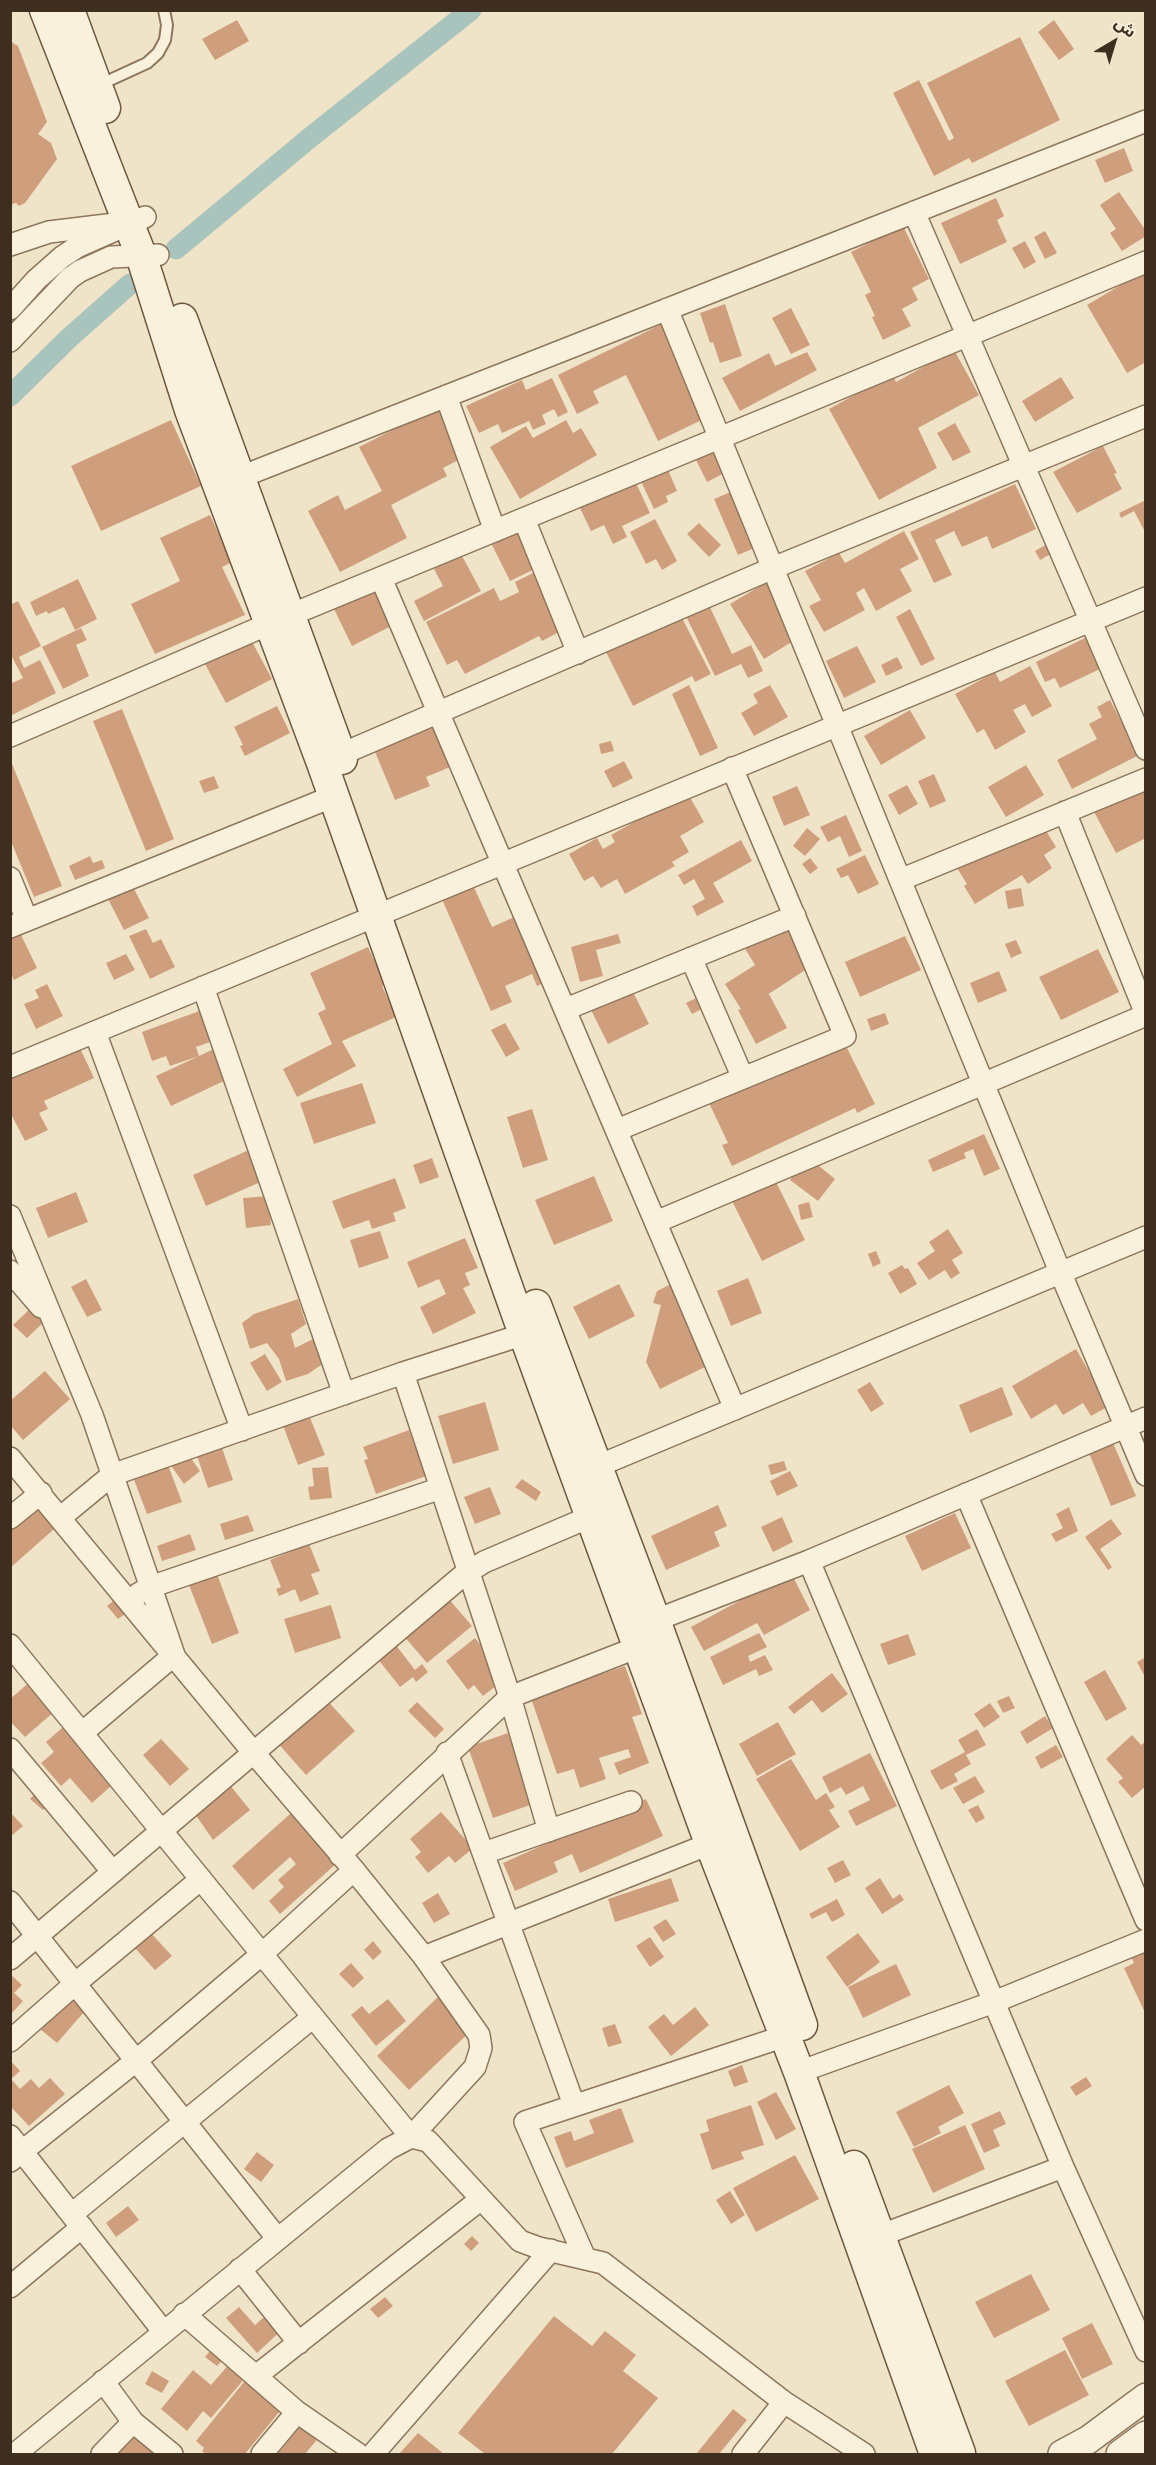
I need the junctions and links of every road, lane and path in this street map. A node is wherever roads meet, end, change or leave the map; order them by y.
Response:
1 (45, 10) edge
2 (69, 10) edge
3 (164, 10) edge
4 (87, 90) junction
5 (1146, 121) edge
6 (914, 212) junction
7 (134, 221) junction
8 (10, 245) edge
9 (76, 247) junction
10 (150, 255) junction
11 (1146, 262) edge
12 (87, 267) junction
13 (10, 309) edge
14 (667, 309) junction
15 (967, 337) junction
16 (10, 341) edge
17 (446, 396) junction
18 (1146, 416) edge
19 (721, 439) junction
20 (1023, 466) junction
21 (229, 481) junction
22 (524, 519) junction
23 (495, 531) junction
24 (773, 568) junction
25 (381, 578) junction
26 (1146, 597) edge
27 (281, 619) junction
28 (1090, 620) junction
29 (578, 653) junction
30 (440, 712) junction
31 (837, 725) junction
32 (10, 736) edge
33 (1146, 749) edge
34 (331, 759) junction
35 (732, 768) junction
36 (1146, 779) edge
37 (334, 796) junction
38 (1065, 812) junction
39 (504, 862) junction
40 (10, 878) edge
41 (900, 880) junction
42 (386, 911) junction
43 (795, 916) junction
44 (19, 924) edge
45 (691, 958) junction
46 (203, 987) junction
47 (566, 1009) junction
48 (1146, 1015) edge
49 (94, 1032) junction
50 (10, 1067) edge
51 (742, 1078) junction
52 (984, 1085) junction
53 (617, 1130) junction
54 (10, 1216) edge
55 (656, 1222) junction
56 (1146, 1237) edge
57 (10, 1271) edge
58 (1061, 1274) junction
59 (54, 1322) junction
60 (534, 1331) junction
61 (403, 1373) junction
62 (344, 1394) junction
63 (735, 1409) junction
64 (1146, 1418) edge
65 (1125, 1426) junction
66 (242, 1430) junction
67 (10, 1458) edge
68 (587, 1470) junction
69 (112, 1475) junction
70 (1146, 1475) edge
71 (441, 1488) junction
72 (41, 1493) junction
73 (966, 1494) junction
74 (592, 1516) junction
75 (61, 1517) junction
76 (10, 1518) edge
77 (809, 1561) junction
78 (468, 1573) junction
79 (150, 1587) junction
80 (128, 1599) junction
81 (647, 1633) junction
82 (10, 1645) edge
83 (174, 1655) junction
84 (510, 1697) junction
85 (82, 1733) junction
86 (10, 1749) edge
87 (253, 1752) junction
88 (447, 1753) junction
89 (631, 1802) dead end
90 (160, 1829) junction
91 (549, 1831) junction
92 (721, 1839) junction
93 (484, 1853) junction
94 (347, 1863) junction
95 (112, 1871) junction
96 (201, 1879) junction
97 (10, 1902) edge
98 (1146, 1920) edge
99 (510, 1923) junction
100 (38, 1934) junction
101 (1146, 1940) edge
102 (262, 1954) junction
103 (424, 1957) junction
104 (10, 1959) edge
105 (76, 1983) junction
106 (994, 2002) junction
107 (313, 2017) junction
108 (785, 2036) junction
109 (10, 2042) edge
110 (137, 2060) junction
111 (808, 2068) junction
112 (574, 2105) junction
113 (185, 2121) junction
114 (411, 2137) junction
115 (14, 2149) edge
116 (1063, 2167) junction
117 (481, 2199) junction
118 (77, 2221) junction
119 (278, 2238) junction
120 (869, 2240) junction
121 (551, 2250) junction
122 (585, 2258) junction
123 (240, 2269) junction
124 (10, 2287) edge
125 (184, 2314) junction
126 (163, 2331) junction
127 (299, 2343) junction
128 (1146, 2351) edge
129 (256, 2376) junction
130 (103, 2381) junction
131 (1146, 2397) edge
132 (784, 2402) junction
133 (297, 2412) junction
134 (133, 2422) junction
135 (1146, 2435) edge
136 (15, 2454) edge
137 (102, 2454) edge
138 (172, 2454) edge
139 (262, 2454) edge
140 (358, 2454) edge
141 (373, 2454) edge
142 (743, 2454) edge
143 (864, 2454) edge
144 (957, 2454) edge
145 (1062, 2454) edge
146 (1120, 2454) edge

1 - 4 main road
2 - 4 main road
3 - 4 lane
4 - 7 main road
5 - 6 street
6 - 14 street
6 - 15 street
7 - 8 street
7 - 9 street
7 - 10 main road
9 - 12 street
9 - 13 street
10 - 12 street
10 - 21 main road
11 - 15 street
12 - 16 street
14 - 17 street
14 - 19 street
15 - 19 street
15 - 20 street
17 - 21 street
17 - 23 street
18 - 20 street
19 - 22 street
19 - 24 street
20 - 24 street
20 - 28 street
21 - 27 main road
22 - 23 street
22 - 29 street
23 - 25 street
24 - 29 street
24 - 31 street
25 - 27 street
25 - 30 street
26 - 28 street
27 - 32 street
27 - 34 main road
28 - 31 street
28 - 33 street
29 - 30 street
30 - 34 street
30 - 39 street
31 - 35 street
31 - 41 street
34 - 37 main road
34 - 42 main road
35 - 39 street
35 - 43 street
36 - 38 street
37 - 42 main road
37 - 44 street
38 - 41 street
38 - 48 street
39 - 42 street
39 - 47 street
40 - 44 street
41 - 52 street
42 - 46 street
42 - 60 main road
43 - 45 street
43 - 51 street
45 - 47 street
45 - 51 street
46 - 49 street
46 - 62 street
47 - 53 street
48 - 52 street
49 - 50 street
49 - 66 street
51 - 53 street
52 - 55 street
52 - 58 street
53 - 55 street
54 - 59 street
55 - 63 street
56 - 58 street
57 - 59 street
58 - 63 street
58 - 65 street
59 - 69 street
60 - 61 street
60 - 68 main road
61 - 62 street
61 - 71 street
62 - 66 street
63 - 68 street
64 - 65 street
65 - 70 street
65 - 73 street
66 - 69 street
67 - 72 street
68 - 74 main road
68 - 81 main road
69 - 75 street
69 - 79 street
71 - 78 street
71 - 79 street
72 - 75 street
72 - 76 street
73 - 77 street
73 - 98 street
74 - 78 street
74 - 81 main road
75 - 80 street
77 - 81 street
77 - 106 street
78 - 84 street
78 - 87 street
79 - 80 street
79 - 83 street
80 - 83 street
81 - 84 street
81 - 92 main road
82 - 85 street
83 - 85 street
83 - 87 street
84 - 88 street
84 - 91 street
85 - 90 street
86 - 95 street
87 - 90 street
87 - 94 street
88 - 93 street
88 - 94 street
89 - 91 street
90 - 95 street
90 - 96 street
91 - 93 street
92 - 99 street
92 - 108 main road
92 - 111 main road
93 - 99 street
94 - 102 street
94 - 103 street
95 - 100 street
96 - 102 street
96 - 105 street
97 - 100 street
99 - 103 street
99 - 112 street
100 - 104 street
100 - 105 street
101 - 106 street
102 - 107 street
102 - 110 street
103 - 114 street
105 - 109 street
105 - 110 street
106 - 111 street
106 - 116 street
107 - 113 street
107 - 114 street
108 - 111 main road
108 - 112 street
110 - 113 street
110 - 115 street
111 - 120 main road
112 - 122 street
113 - 118 street
113 - 119 street
114 - 117 street
114 - 119 street
115 - 118 street
116 - 120 street
116 - 128 street
117 - 121 street
117 - 127 street
118 - 124 street
118 - 126 street
119 - 123 street
120 - 144 main road
121 - 122 street
121 - 141 street
122 - 132 street
123 - 125 street
123 - 127 street
125 - 126 street
125 - 129 street
126 - 130 street
127 - 129 street
129 - 133 street
130 - 134 street
130 - 136 street
131 - 145 street
132 - 142 street
132 - 143 street
133 - 139 street
133 - 140 street
134 - 137 street
134 - 138 street
135 - 146 street

